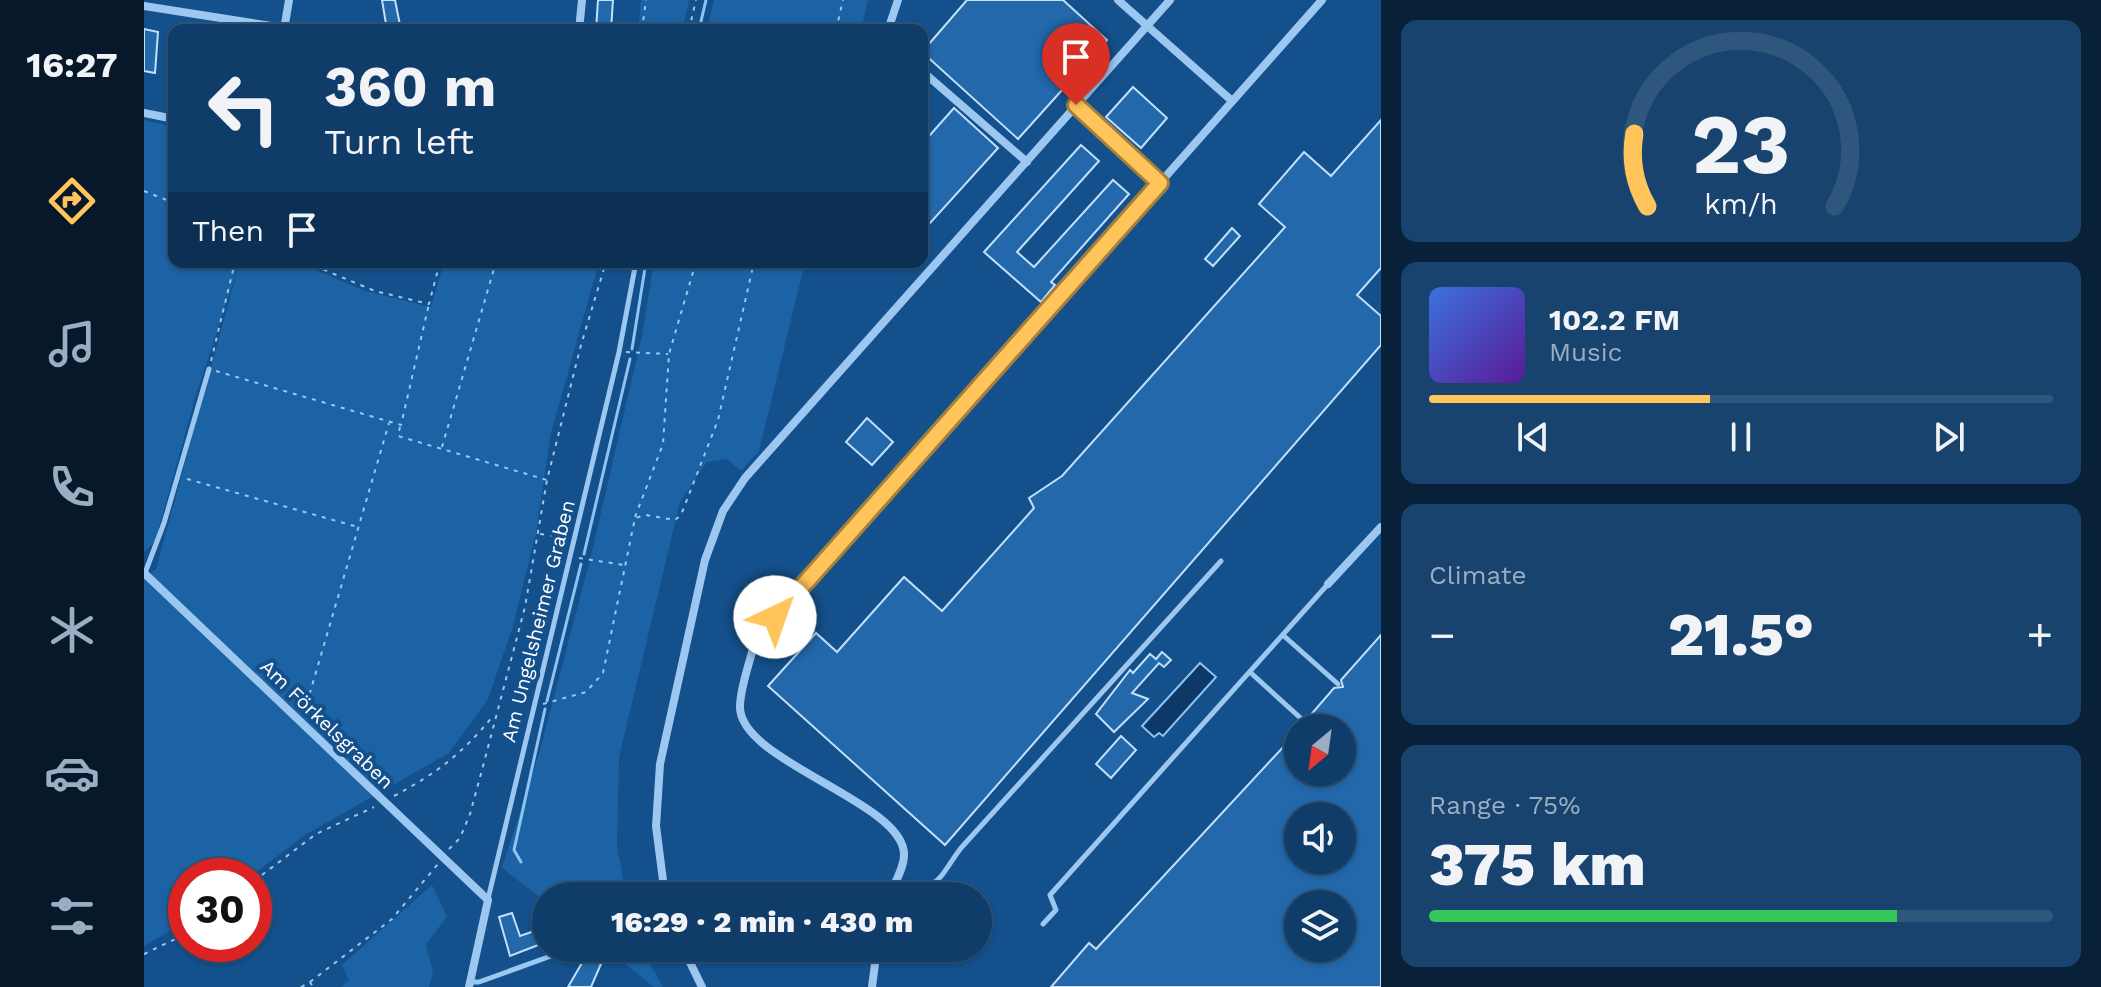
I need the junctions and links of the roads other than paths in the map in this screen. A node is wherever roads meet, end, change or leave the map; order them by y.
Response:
1 (289, 0) edge
2 (582, 0) edge
3 (898, 0) edge
4 (1118, 0) edge
5 (1170, 0) edge
6 (1322, 0) edge
7 (144, 6) edge
8 (254, 24) edge
9 (285, 24) edge
10 (580, 24) edge
11 (890, 24) edge
12 (1147, 26) junction
13 (928, 76) edge
14 (1231, 100) junction
15 (1076, 105) junction
16 (144, 113) edge
17 (168, 118) edge
18 (1027, 162) junction
19 (1160, 183) junction
20 (635, 268) edge
21 (209, 369) road end
22 (1381, 527) edge
23 (1221, 561) dead end
24 (144, 573) edge
25 (1328, 584) joint
26 (1284, 636) junction
27 (1251, 673) junction
28 (1338, 684) dead end
29 (1296, 714) edge
30 (663, 882) edge
31 (896, 882) edge
32 (936, 882) edge
33 (488, 900) junction
34 (1043, 924) dead end
35 (534, 962) edge
36 (690, 962) edge
37 (875, 962) edge
38 (470, 984) edge
39 (702, 987) edge
40 (872, 987) edge

1 - 9 street
2 - 10 street
3 - 11 street
4 - 12 street
5 - 12 street
6 - 14 street
7 - 8 street
12 - 14 street
12 - 15 street
13 - 18 street
14 - 19 street
15 - 18 street
15 - 19 street
16 - 17 street
18 - 30 street
19 - 31 street
20 - 33 lane, Am Ungelsheimer Graben
21 - 24 lane
22 - 25 street
23 - 32 lane
24 - 33 street, Am Förkelsgraben
25 - 26 lane
26 - 27 lane
26 - 28 lane
27 - 29 lane
27 - 34 lane
33 - 38 street, Am Ungelsheimer Graben
35 - 38 lane
36 - 39 street
37 - 40 street

